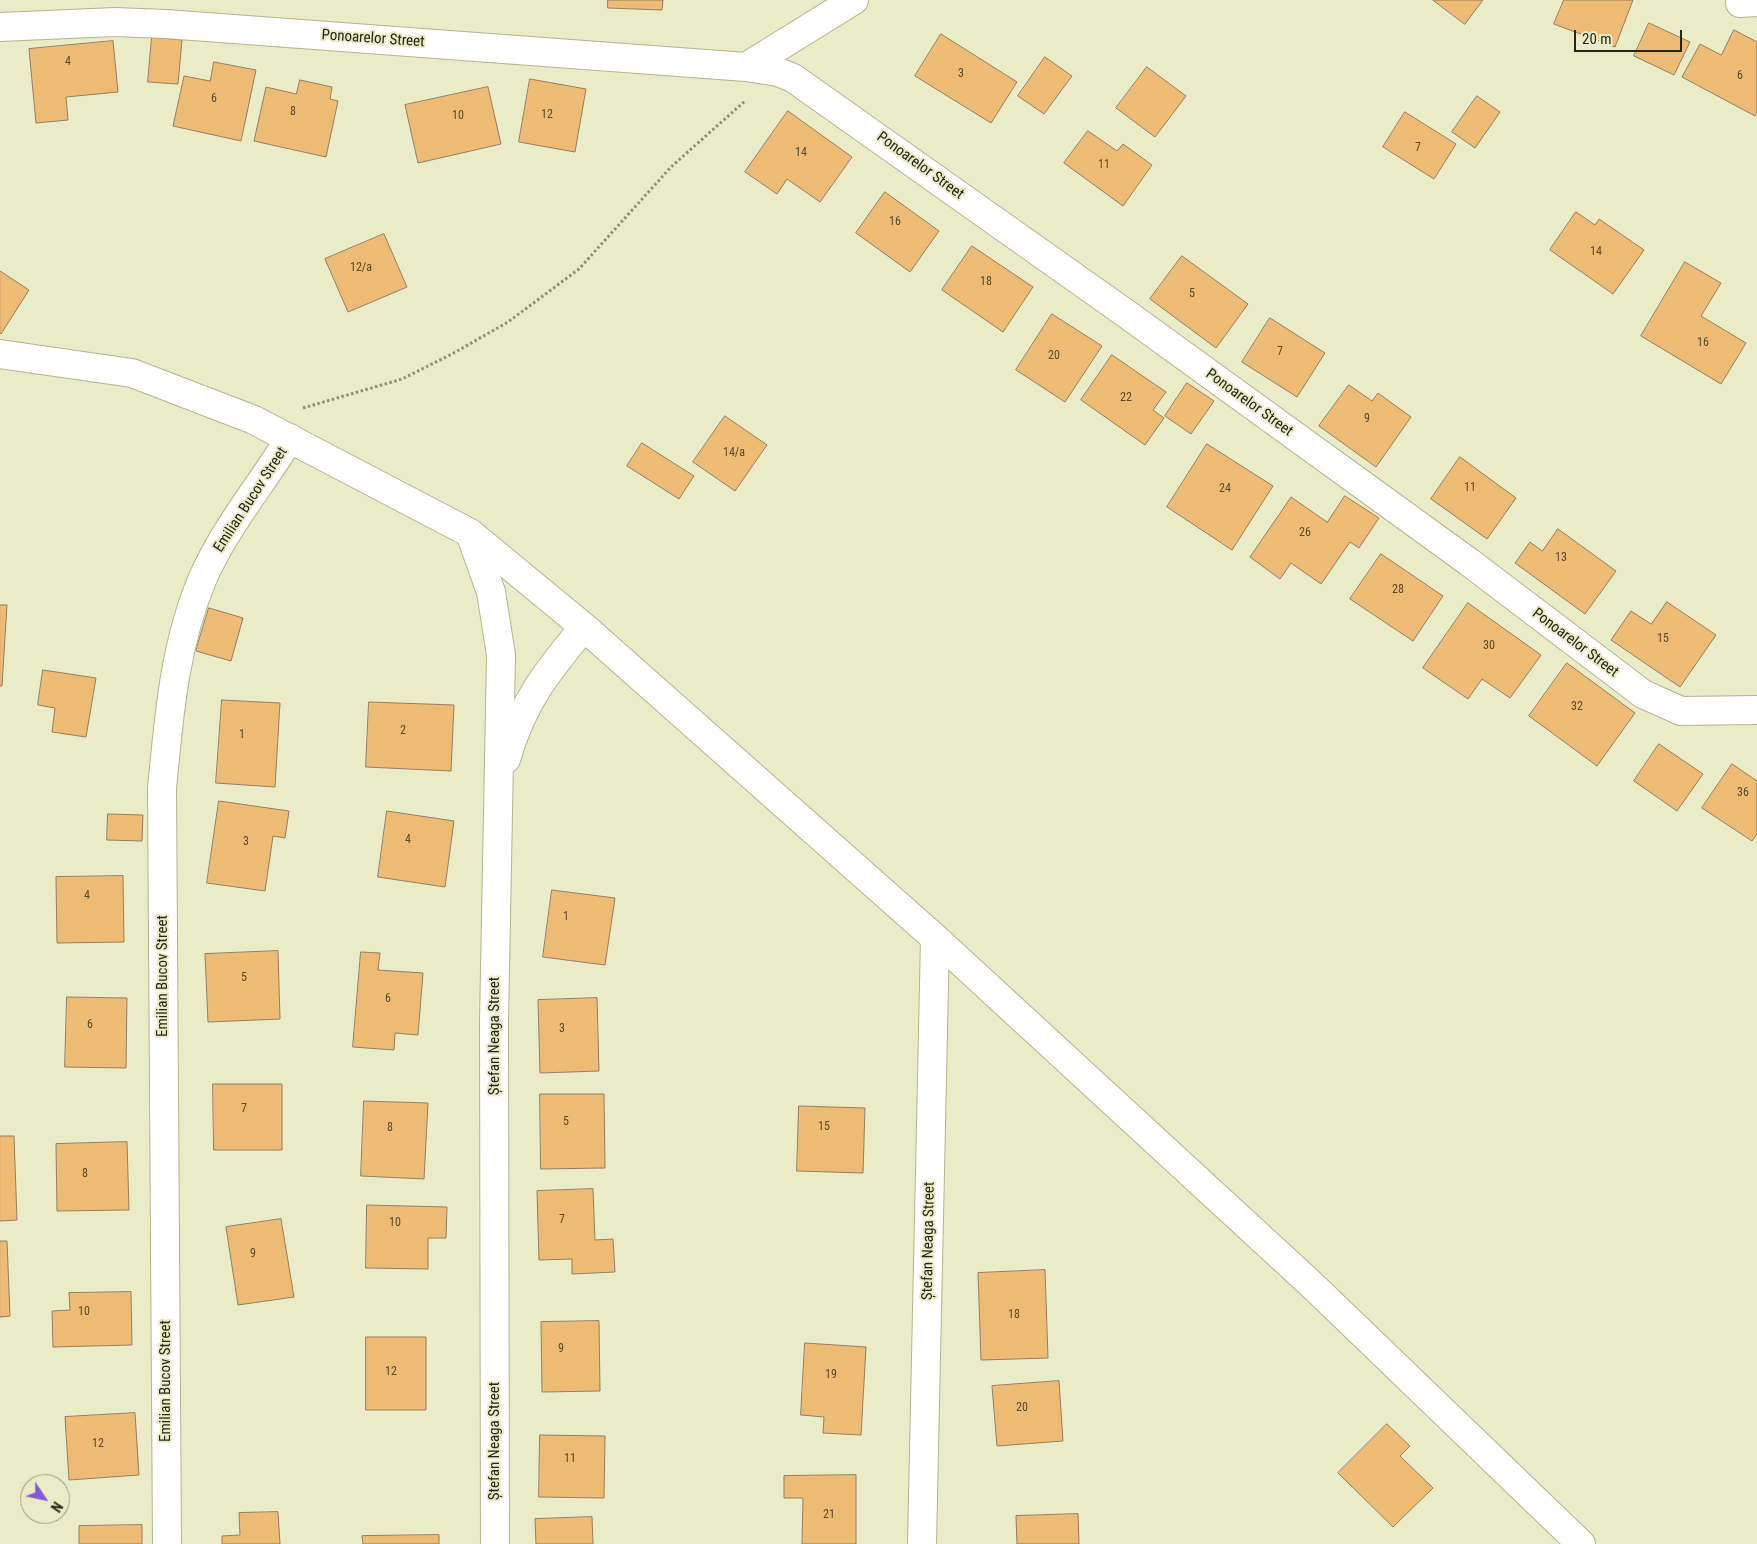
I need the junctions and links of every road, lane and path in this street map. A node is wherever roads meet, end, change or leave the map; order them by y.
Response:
1 (854, 0) edge
2 (0, 27) edge
3 (746, 67) junction
4 (778, 72) junction
5 (0, 354) edge
6 (254, 420) junction
7 (290, 438) junction
8 (470, 533) junction
9 (584, 627) junction
10 (1757, 710) edge
11 (497, 789) junction
12 (935, 938) junction
13 (167, 1544) edge
14 (495, 1544) edge
15 (922, 1544) edge
16 (1581, 1544) edge

1 - 3 street
2 - 3 street, Ponoarelor Street
3 - 4 street, Ponoarelor Street
4 - 6 path
4 - 10 street, Ponoarelor Street
5 - 6 street
6 - 7 street
7 - 8 street
7 - 13 street, Emilian Bucov Street
8 - 9 street
8 - 11 street, Ștefan Neaga Street
9 - 11 street
9 - 12 street
11 - 14 street, Ștefan Neaga Street
12 - 15 street, Ștefan Neaga Street
12 - 16 street

